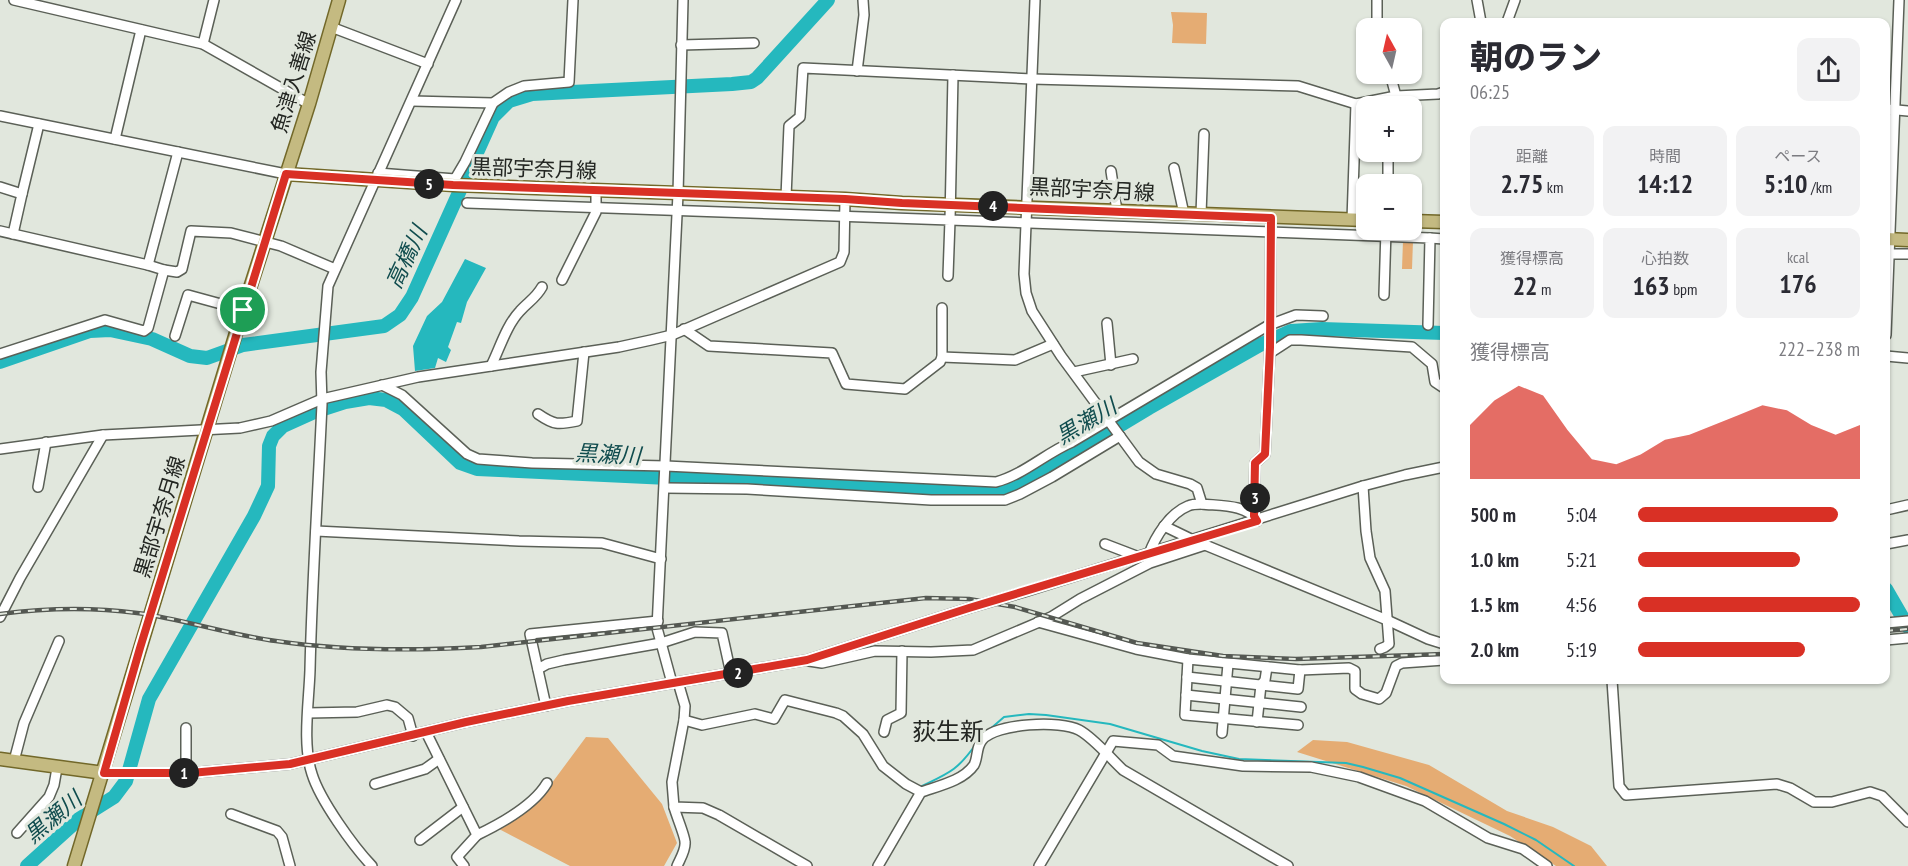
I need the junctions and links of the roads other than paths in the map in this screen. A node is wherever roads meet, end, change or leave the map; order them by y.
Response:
1 (15, 0) edge
2 (214, 0) edge
3 (339, 0) edge
4 (456, 0) edge
5 (573, 0) edge
6 (683, 0) edge
7 (863, 0) edge
8 (1035, 0) edge
9 (1377, 0) edge
10 (1477, 0) edge
11 (1515, 0) edge
12 (1899, 0) edge
13 (1377, 18) edge
14 (1480, 18) edge
15 (1508, 18) edge
16 (331, 27) junction
17 (141, 30) junction
18 (753, 43) dead end
19 (203, 44) junction
20 (681, 45) junction
21 (428, 64) junction
22 (857, 71) junction
23 (953, 75) junction
24 (1032, 79) junction
25 (1440, 93) edge
26 (1422, 96) edge
27 (412, 101) junction
28 (494, 103) junction
29 (309, 104) junction
30 (1356, 104) joint
31 (1890, 110) edge
32 (1908, 111) edge
33 (0, 116) edge
34 (39, 124) junction
35 (1204, 134) dead end
36 (115, 139) junction
37 (178, 152) junction
38 (1174, 168) dead end
39 (1111, 171) dead end
40 (286, 174) junction
41 (376, 177) junction
42 (0, 187) edge
43 (596, 191) junction
44 (22, 194) junction
45 (678, 194) junction
46 (786, 198) junction
47 (845, 199) junction
48 (467, 203) dead end
49 (950, 205) junction
50 (1027, 206) junction
51 (596, 207) junction
52 (677, 210) junction
53 (1117, 211) junction
54 (1184, 214) junction
55 (1201, 214) junction
56 (845, 216) junction
57 (1271, 218) junction
58 (950, 220) junction
59 (1352, 220) junction
60 (1356, 220) edge
61 (1422, 221) edge
62 (1440, 222) edge
63 (1026, 223) junction
64 (0, 231) edge
65 (1271, 232) junction
66 (1356, 233) edge
67 (13, 234) junction
68 (1422, 237) edge
69 (1430, 238) junction
70 (1440, 239) edge
71 (1890, 239) edge
72 (1386, 240) edge
73 (1908, 240) edge
74 (265, 242) junction
75 (1890, 254) edge
76 (1908, 255) edge
77 (148, 265) junction
78 (334, 269) junction
79 (164, 270) junction
80 (948, 276) dead end
81 (562, 280) dead end
82 (542, 287) dead end
83 (1384, 295) dead end
84 (942, 308) dead end
85 (243, 310) junction
86 (1323, 316) dead end
87 (1107, 323) dead end
88 (1428, 325) dead end
89 (1269, 328) junction
90 (684, 329) junction
91 (672, 335) junction
92 (175, 336) dead end
93 (1053, 344) junction
94 (1270, 350) junction
95 (584, 352) junction
96 (0, 354) edge
97 (1890, 356) edge
98 (942, 357) junction
99 (1908, 358) edge
100 (1133, 359) dead end
101 (1111, 365) junction
102 (491, 366) junction
103 (1074, 372) junction
104 (382, 385) junction
105 (1440, 385) edge
106 (322, 401) junction
107 (538, 414) dead end
108 (1109, 422) junction
109 (207, 429) junction
110 (103, 435) junction
111 (1119, 435) junction
112 (46, 442) junction
113 (0, 449) edge
114 (666, 467) junction
115 (1440, 468) edge
116 (1363, 486) junction
117 (38, 487) dead end
118 (665, 489) junction
119 (1202, 504) junction
120 (1908, 505) edge
121 (1890, 509) edge
122 (1255, 518) junction
123 (1164, 526) junction
124 (316, 531) junction
125 (1193, 540) junction
126 (1908, 540) edge
127 (1890, 542) edge
128 (1105, 544) dead end
129 (1205, 545) junction
130 (1149, 554) junction
131 (1139, 557) junction
132 (661, 559) junction
133 (0, 617) edge
134 (1387, 620) junction
135 (658, 621) junction
136 (1908, 621) edge
137 (1038, 622) junction
138 (1890, 623) edge
139 (1890, 640) edge
140 (1906, 640) edge
141 (59, 641) dead end
142 (661, 643) junction
143 (1440, 643) edge
144 (1380, 649) dead end
145 (902, 651) junction
146 (1188, 659) junction
147 (807, 660) junction
148 (1440, 660) edge
149 (1228, 664) junction
150 (1267, 667) junction
151 (538, 669) junction
152 (1300, 670) junction
153 (732, 674) junction
154 (1187, 677) junction
155 (1227, 681) junction
156 (675, 683) junction
157 (1612, 684) edge
158 (1262, 685) junction
159 (1186, 695) junction
160 (1225, 699) junction
161 (1259, 704) junction
162 (546, 706) junction
163 (1301, 707) dead end
164 (308, 713) junction
165 (1223, 719) junction
166 (684, 720) junction
167 (1257, 722) junction
168 (1298, 725) dead end
169 (186, 728) dead end
170 (426, 732) junction
171 (884, 732) dead end
172 (1222, 733) dead end
173 (413, 736) junction
174 (1106, 752) junction
175 (0, 759) edge
176 (438, 759) junction
177 (309, 760) junction
178 (14, 761) junction
179 (57, 768) junction
180 (104, 773) junction
181 (186, 773) junction
182 (547, 783) dead end
183 (375, 784) dead end
184 (921, 792) junction
185 (463, 807) junction
186 (674, 807) junction
187 (231, 814) dead end
188 (1908, 822) edge
189 (17, 833) dead end
190 (477, 835) junction
191 (420, 840) dead end
192 (74, 866) edge
193 (290, 866) edge
194 (372, 866) edge
195 (464, 866) edge
196 (677, 866) edge
197 (807, 866) edge
198 (878, 866) edge
199 (1039, 866) edge
200 (1288, 866) edge
201 (1547, 866) edge

1 - 17 street
2 - 19 street
3 - 16 main road, 魚津入善線
4 - 21 street
5 - 28 street
6 - 20 street
7 - 22 street
8 - 24 street
9 - 13 street
10 - 14 street
11 - 15 street
12 - 31 street
16 - 21 street
16 - 29 main road, 魚津入善線
17 - 19 street
17 - 36 street
18 - 20 street
19 - 29 street
20 - 45 street
21 - 27 street
22 - 23 street
22 - 46 street
23 - 24 street
23 - 49 street
24 - 30 street
24 - 50 street
25 - 26 street
27 - 28 street
27 - 41 street
28 - 41 street
29 - 40 main road, 魚津入善線
30 - 59 street
31 - 32 street
33 - 34 street
34 - 36 street
34 - 44 street
35 - 55 street
36 - 37 street
37 - 40 street
37 - 77 street
38 - 54 street
39 - 53 street
40 - 41 main road, 黒部宇奈月線
40 - 74 main road, 黒部宇奈月線
41 - 43 main road, 黒部宇奈月線
41 - 78 street
42 - 44 street
43 - 45 main road, 黒部宇奈月線
43 - 51 street
44 - 67 street
45 - 46 main road, 黒部宇奈月線
45 - 52 street
46 - 47 main road, 黒部宇奈月線
47 - 49 main road, 黒部宇奈月線
47 - 56 street
48 - 51 street
49 - 50 main road, 黒部宇奈月線
49 - 58 street
50 - 53 main road, 黒部宇奈月線
50 - 63 street
51 - 52 street
51 - 81 street
52 - 56 street
52 - 91 street
53 - 54 main road, 黒部宇奈月線
54 - 55 main road, 黒部宇奈月線
55 - 57 main road, 黒部宇奈月線
56 - 58 street
56 - 90 street
57 - 59 main road, 黒部宇奈月線
57 - 65 street
58 - 63 street
58 - 80 street
59 - 60 main road, 黒部宇奈月線
61 - 62 main road
63 - 65 street
63 - 93 street
64 - 67 street
65 - 66 street
65 - 89 street
67 - 77 street
68 - 69 street
69 - 70 street
69 - 88 street
71 - 73 main road
72 - 83 street
74 - 78 street
74 - 79 street
74 - 85 main road, 黒部宇奈月線
75 - 76 street
77 - 79 street
78 - 106 street
79 - 96 street
82 - 102 street
84 - 98 street
85 - 92 street
85 - 109 main road, 黒部宇奈月線
86 - 89 street
87 - 101 street
89 - 94 street
89 - 108 street
90 - 91 street
90 - 98 street
91 - 95 street
91 - 114 street
93 - 98 street
93 - 103 street
94 - 105 street
94 - 122 street
95 - 102 street
95 - 107 street
97 - 99 street
100 - 101 street
101 - 103 street
102 - 104 street
103 - 108 street
104 - 106 street
104 - 114 street
106 - 109 street
106 - 124 street
108 - 111 street
108 - 114 street
109 - 110 street
109 - 180 main road, 黒部宇奈月線
110 - 112 street
110 - 133 street
111 - 118 street
111 - 119 street
112 - 113 street
112 - 117 street
114 - 118 street
115 - 116 street
116 - 122 street
116 - 134 street
118 - 132 street
119 - 122 street
119 - 123 street
120 - 121 street
122 - 125 street
123 - 125 street
123 - 130 street
124 - 132 street
124 - 164 street
125 - 129 street
125 - 130 street
126 - 127 street
128 - 131 street
129 - 134 street
129 - 137 street
130 - 131 street
131 - 147 street, bridge
132 - 135 street
134 - 143 street
134 - 144 street
135 - 142 street
135 - 151 street
136 - 138 street
137 - 145 street
137 - 146 street
139 - 140 street
141 - 178 street
142 - 151 street
142 - 153 street
142 - 156 street
145 - 147 street
145 - 171 street
146 - 149 street
146 - 154 street
147 - 153 street
148 - 152 street
149 - 150 street
149 - 155 street
150 - 152 street
150 - 158 street
151 - 162 street
152 - 158 street
153 - 156 street
154 - 155 street
154 - 159 street
155 - 158 street
155 - 160 street
156 - 162 street
156 - 166 street
157 - 188 street
158 - 161 street
159 - 160 street
159 - 165 street
160 - 161 street
160 - 165 street
161 - 163 street
161 - 167 street
162 - 170 street
164 - 173 street
164 - 177 street
165 - 167 street
165 - 172 street
166 - 184 street
166 - 186 street
167 - 168 street
169 - 181 street
170 - 173 street
170 - 176 street
173 - 177 street
174 - 184 street
174 - 199 street
174 - 200 street
174 - 201 street
175 - 178 main road
176 - 183 street
176 - 185 street
177 - 181 street
177 - 194 street
178 - 179 main road
179 - 180 main road
179 - 189 street
180 - 181 street
180 - 192 main road
182 - 190 street
184 - 198 street
185 - 190 street
185 - 191 street
186 - 196 street
186 - 197 street
187 - 193 street
190 - 195 street

